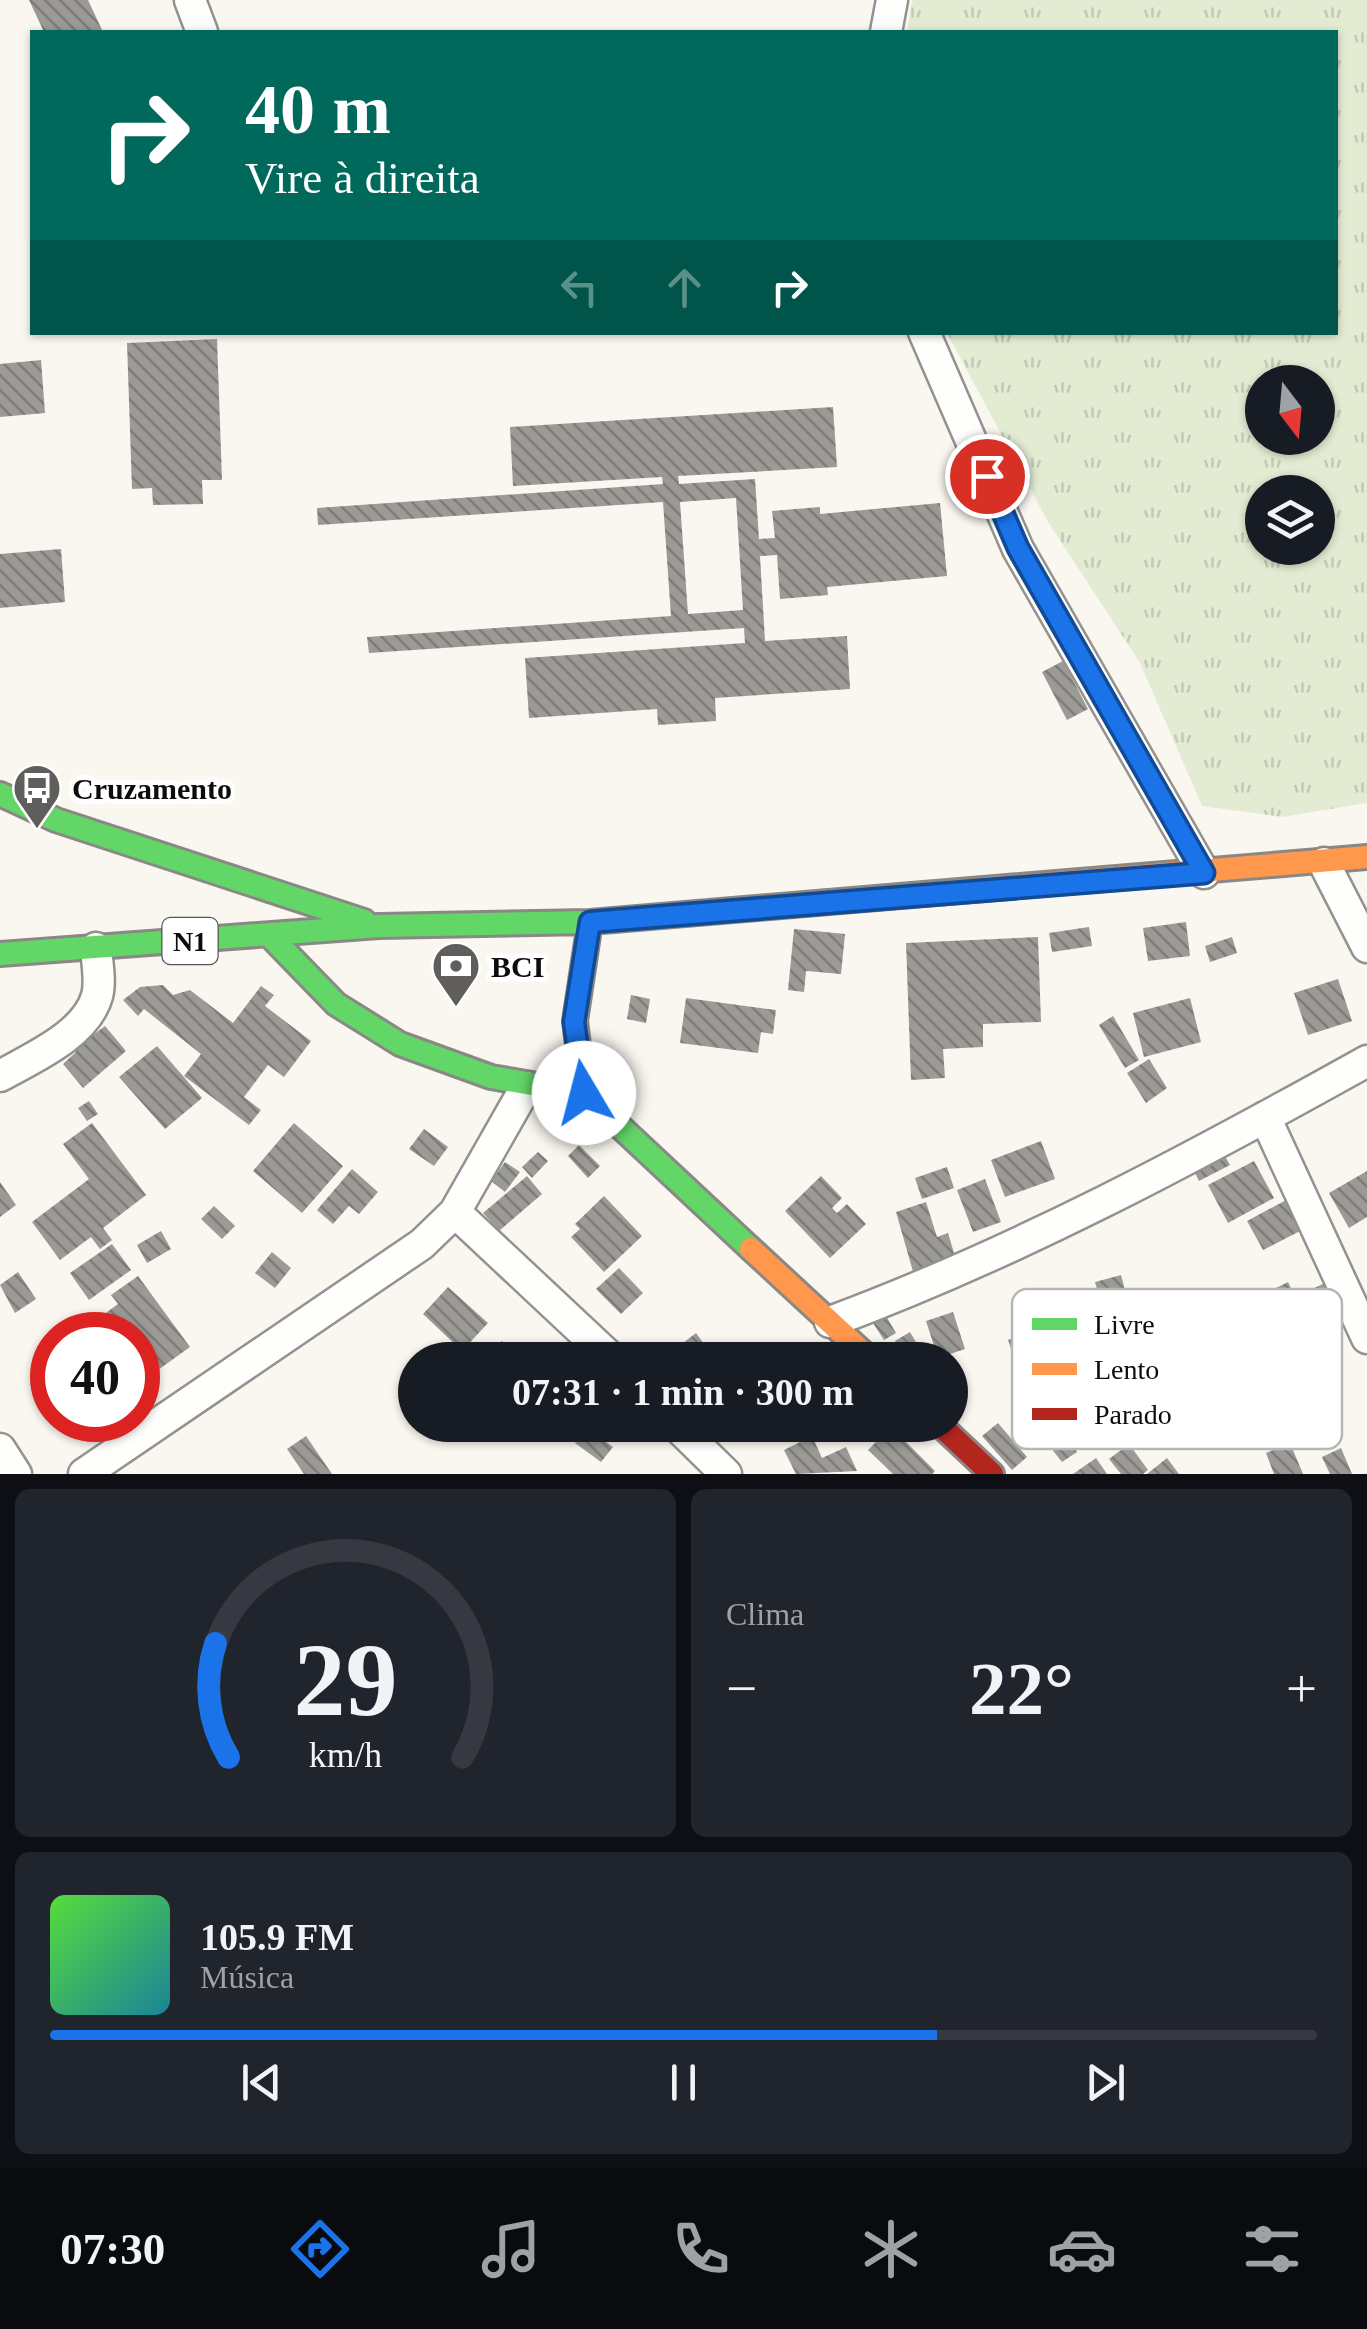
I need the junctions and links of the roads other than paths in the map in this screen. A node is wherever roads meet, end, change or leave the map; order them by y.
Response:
1 (190, 0) edge
2 (892, 0) edge
3 (201, 30) edge
4 (886, 30) edge
5 (925, 335) edge
6 (0, 794) edge
7 (1367, 857) edge
8 (1324, 863) junction
9 (1204, 873) junction
10 (590, 922) junction
11 (379, 926) junction
12 (270, 936) junction
13 (1367, 947) edge
14 (96, 948) junction
15 (0, 954) edge
16 (1367, 1061) edge
17 (0, 1076) edge
18 (526, 1087) junction
19 (584, 1093) junction
20 (1265, 1118) junction
21 (455, 1212) junction
22 (830, 1322) junction
23 (1367, 1338) edge
24 (594, 1342) edge
25 (852, 1342) edge
26 (693, 1442) edge
27 (958, 1442) edge
28 (0, 1449) edge
29 (16, 1474) edge
30 (84, 1474) edge
31 (726, 1474) edge
32 (992, 1474) edge

1 - 3 street
2 - 4 street
5 - 9 street
6 - 11 main road
7 - 8 main road, N1
8 - 9 main road, N1
8 - 13 street
9 - 10 main road, N1
10 - 11 main road, N1
10 - 19 main road
11 - 12 main road, N1
12 - 14 main road, N1
12 - 18 main road
14 - 15 main road, N1
14 - 17 street
16 - 20 street
18 - 19 main road
18 - 21 street
19 - 22 main road
20 - 22 street
20 - 23 street
21 - 24 street
21 - 30 street
22 - 25 main road
26 - 31 street
27 - 32 main road
28 - 29 street

